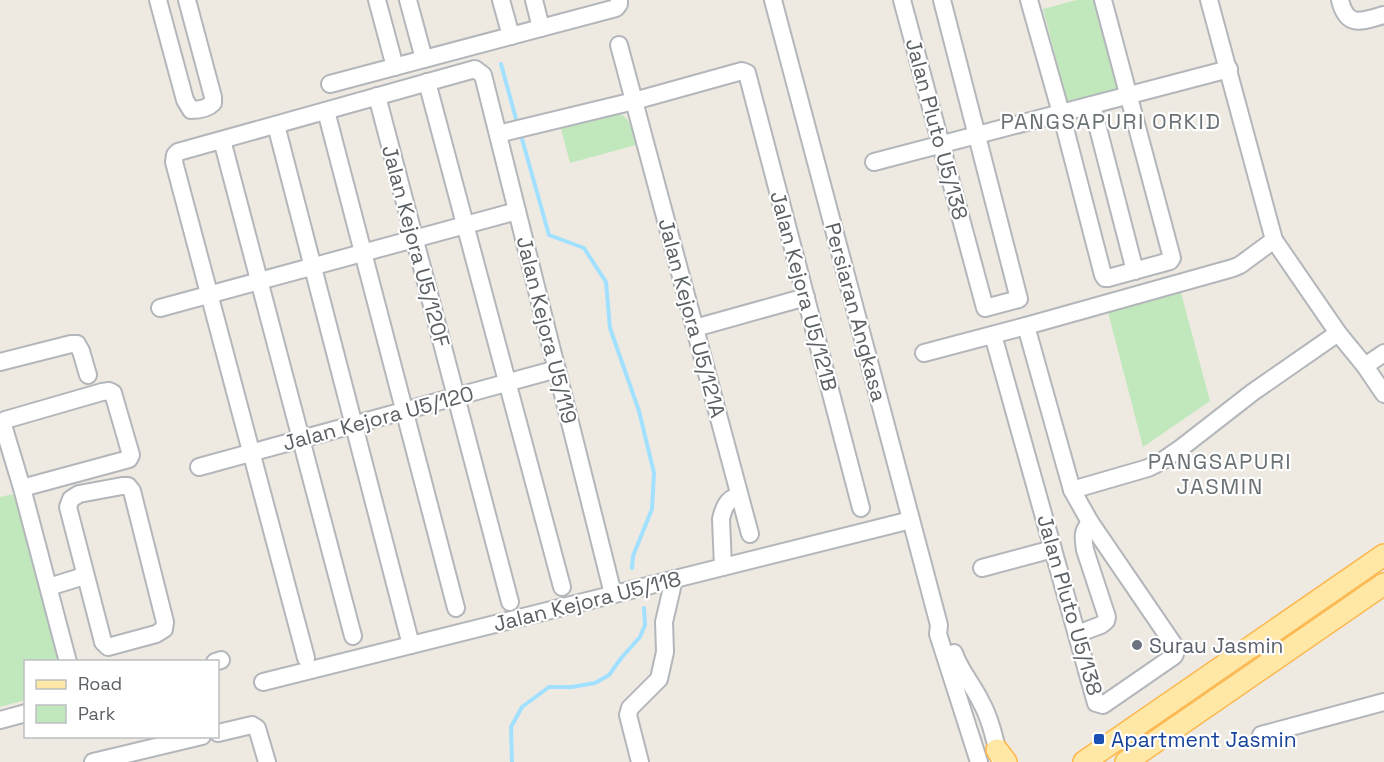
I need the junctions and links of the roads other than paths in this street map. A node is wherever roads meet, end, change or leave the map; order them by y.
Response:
1 (158, 0) edge
2 (187, 0) edge
3 (377, 0) edge
4 (408, 0) edge
5 (501, 0) edge
6 (534, 0) edge
7 (619, 0) edge
8 (774, 0) edge
9 (902, 0) edge
10 (942, 0) edge
11 (1029, 0) edge
12 (1103, 0) edge
13 (1209, 0) edge
14 (1340, 0) edge
15 (1384, 15) edge
16 (541, 28) junction
17 (511, 36) junction
18 (619, 45) dead end
19 (424, 59) junction
20 (395, 67) junction
21 (1229, 69) junction
22 (427, 82) junction
23 (330, 84) dead end
24 (1129, 95) junction
25 (377, 96) junction
26 (634, 101) junction
27 (1092, 105) junction
28 (326, 111) junction
29 (1061, 113) junction
30 (276, 125) junction
31 (498, 134) junction
32 (977, 135) junction
33 (222, 140) junction
34 (942, 144) junction
35 (874, 162) dead end
36 (517, 211) junction
37 (465, 225) junction
38 (414, 239) junction
39 (1274, 240) junction
40 (363, 253) junction
41 (314, 266) junction
42 (1136, 271) junction
43 (259, 281) junction
44 (209, 295) junction
45 (806, 297) junction
46 (160, 308) dead end
47 (1026, 326) junction
48 (695, 328) junction
49 (1338, 333) junction
50 (993, 335) junction
51 (924, 353) dead end
52 (1383, 356) edge
53 (0, 362) edge
54 (1365, 366) junction
55 (556, 369) junction
56 (88, 375) dead end
57 (507, 382) junction
58 (1384, 394) edge
59 (456, 396) junction
60 (404, 411) junction
61 (355, 424) junction
62 (301, 439) junction
63 (252, 453) junction
64 (199, 467) dead end
65 (22, 488) junction
66 (1072, 490) junction
67 (739, 495) junction
68 (861, 508) dead end
69 (911, 520) junction
70 (1090, 522) junction
71 (750, 534) dead end
72 (1053, 549) junction
73 (1384, 555) edge
74 (723, 567) junction
75 (982, 567) dead end
76 (84, 576) junction
77 (674, 579) junction
78 (1384, 584) edge
79 (49, 586) junction
80 (562, 587) dead end
81 (613, 594) junction
82 (510, 602) dead end
83 (456, 608) dead end
84 (939, 624) junction
85 (1077, 634) junction
86 (352, 636) dead end
87 (411, 645) junction
88 (306, 658) dead end
89 (68, 660) edge
90 (263, 682) dead end
91 (1384, 702) edge
92 (24, 714) edge
93 (0, 720) edge
94 (219, 733) edge
95 (1261, 735) dead end
96 (194, 738) edge
97 (1001, 758) edge
98 (93, 762) edge
99 (267, 762) edge
100 (640, 762) edge
101 (978, 762) edge
102 (1084, 762) edge
103 (1126, 762) edge

1 - 2 street
3 - 20 street
4 - 19 street
5 - 17 street
6 - 16 street
7 - 16 street
8 - 69 street, Persiaran Angkasa
9 - 34 street, Jalan Pluto U5/138
10 - 32 street, Jalan Pluto U5/138
11 - 29 street
12 - 24 street
13 - 21 street
14 - 15 street
16 - 17 street
17 - 19 street
18 - 26 street, Jalan Kejora U5/121A
19 - 20 street
20 - 23 street
21 - 24 street
21 - 39 street
22 - 25 street
22 - 31 street, Jalan Kejora U5/119
22 - 37 street
24 - 27 street
24 - 42 street
25 - 28 street
25 - 38 street, Jalan Kejora U5/120F
26 - 31 street
26 - 45 street, Jalan Kejora U5/121B
26 - 48 street, Jalan Kejora U5/121A
27 - 29 street
27 - 42 street
28 - 30 street
28 - 40 street
29 - 32 street
29 - 42 street
30 - 33 street
30 - 41 street
31 - 36 street, Jalan Kejora U5/119
32 - 34 street
32 - 34 street, Jalan Pluto U5/138
33 - 43 street
33 - 44 street
34 - 35 street
36 - 37 street
36 - 55 street, Jalan Kejora U5/119
37 - 38 street
37 - 57 street
38 - 40 street
38 - 59 street, Jalan Kejora U5/120F
39 - 47 street
39 - 49 street
40 - 41 street
40 - 60 street
41 - 43 street
41 - 61 street
43 - 44 street
43 - 62 street
44 - 46 street
44 - 63 street
45 - 48 street
45 - 68 street, Jalan Kejora U5/121B
47 - 50 street
47 - 66 street, Jalan Pluto U5/138
48 - 67 street, Jalan Kejora U5/121A
49 - 54 street
49 - 66 street, Jalan Pluto U5/138
50 - 51 street
50 - 72 street, Jalan Pluto U5/138
52 - 54 street
53 - 56 street
54 - 58 street
55 - 57 street, Jalan Kejora U5/120
55 - 81 street, Jalan Kejora U5/119
57 - 59 street, Jalan Kejora U5/120
57 - 80 street
59 - 60 street, Jalan Kejora U5/120
59 - 82 street, Jalan Kejora U5/120F
60 - 61 street, Jalan Kejora U5/120
60 - 83 street
61 - 62 street, Jalan Kejora U5/120
61 - 87 street
62 - 63 street, Jalan Kejora U5/120
62 - 86 street
63 - 64 street, Jalan Kejora U5/120
63 - 88 street
65 - 65 street
65 - 79 street
66 - 70 street, Jalan Pluto U5/138
67 - 71 street, Jalan Kejora U5/121A
67 - 74 street
69 - 74 street, Jalan Kejora U5/118
69 - 84 street, Persiaran Angkasa
70 - 85 street
70 - 85 street, Jalan Pluto U5/138
72 - 75 street
72 - 85 street, Jalan Pluto U5/138
73 - 102 main road
74 - 77 street, Jalan Kejora U5/118
76 - 76 street
76 - 79 street
77 - 81 street, Jalan Kejora U5/118
77 - 100 street
78 - 103 main road
79 - 89 street
81 - 87 street, Jalan Kejora U5/118
84 - 97 street, Persiaran Angkasa
84 - 101 street, Persiaran Angkasa
87 - 90 street, Jalan Kejora U5/118
91 - 95 street
92 - 93 street
94 - 99 street
96 - 98 street

